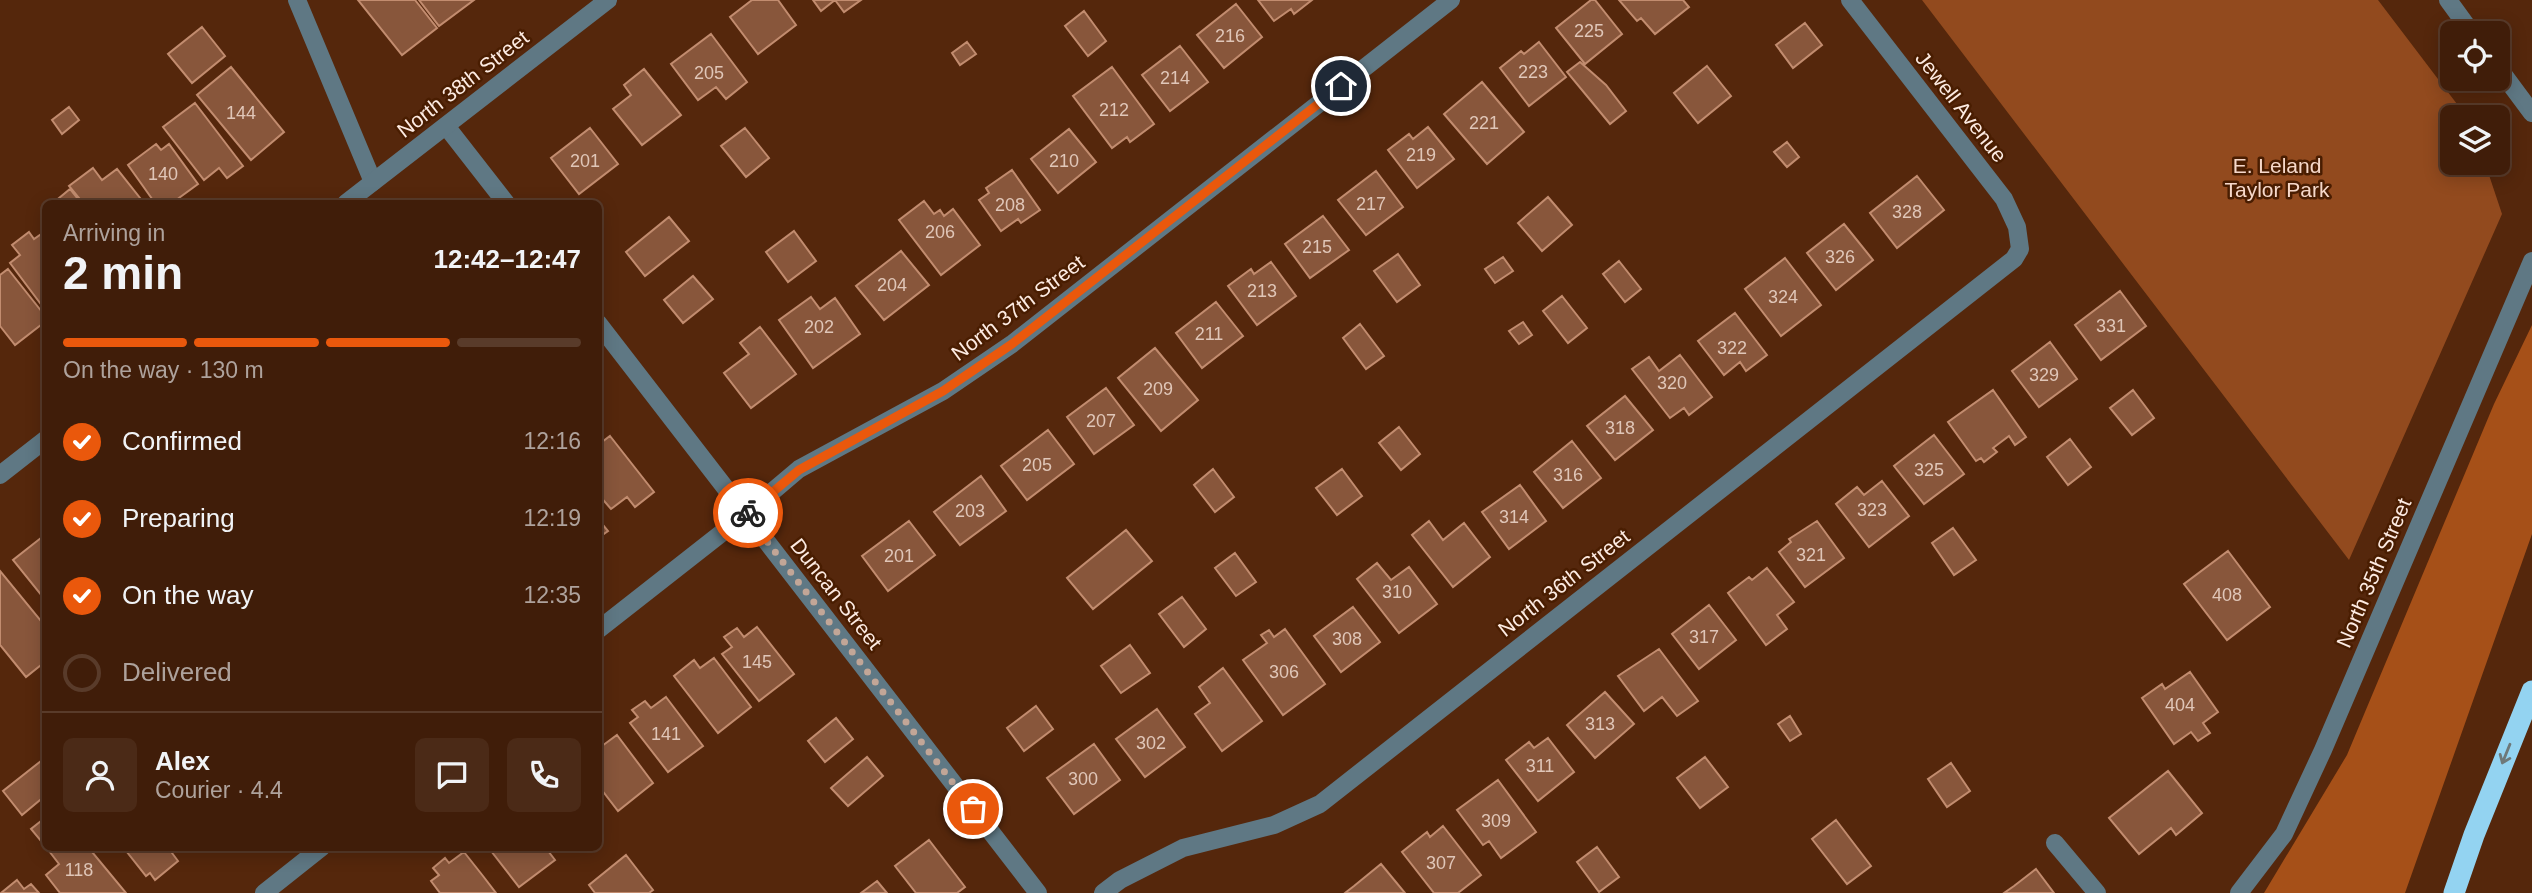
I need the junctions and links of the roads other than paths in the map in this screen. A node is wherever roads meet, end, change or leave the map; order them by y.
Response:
1 (297, 0) edge
2 (608, 0) edge
3 (1451, 0) edge
4 (1850, 0) edge
5 (2448, 0) edge
6 (2464, 21) edge
7 (2510, 83) edge
8 (2532, 113) edge
9 (446, 126) junction
10 (373, 182) junction
11 (350, 200) edge
12 (504, 200) edge
13 (2020, 249) joint
14 (2532, 261) edge
15 (602, 328) edge
16 (42, 442) edge
17 (0, 475) edge
18 (746, 514) junction
19 (602, 627) edge
20 (2532, 691) edge
21 (2055, 843) dead end
22 (318, 851) edge
23 (264, 893) edge
24 (1038, 893) edge
25 (1103, 893) edge
26 (2097, 893) edge
27 (2239, 893) edge
28 (2454, 893) edge

1 - 10 street
2 - 9 street, North 38th Street
3 - 18 street, North 37th Street
4 - 13 street, Jewell Avenue
5 - 6 street
7 - 8 street
9 - 10 street, North 38th Street
9 - 12 street
10 - 11 street, North 38th Street
13 - 25 street, North 36th Street
14 - 27 street, North 35th Street
15 - 18 street, Duncan Street
16 - 17 street
18 - 19 street, North 37th Street
18 - 24 street, Duncan Street
20 -> 28 highway
21 - 26 street
22 - 23 street

